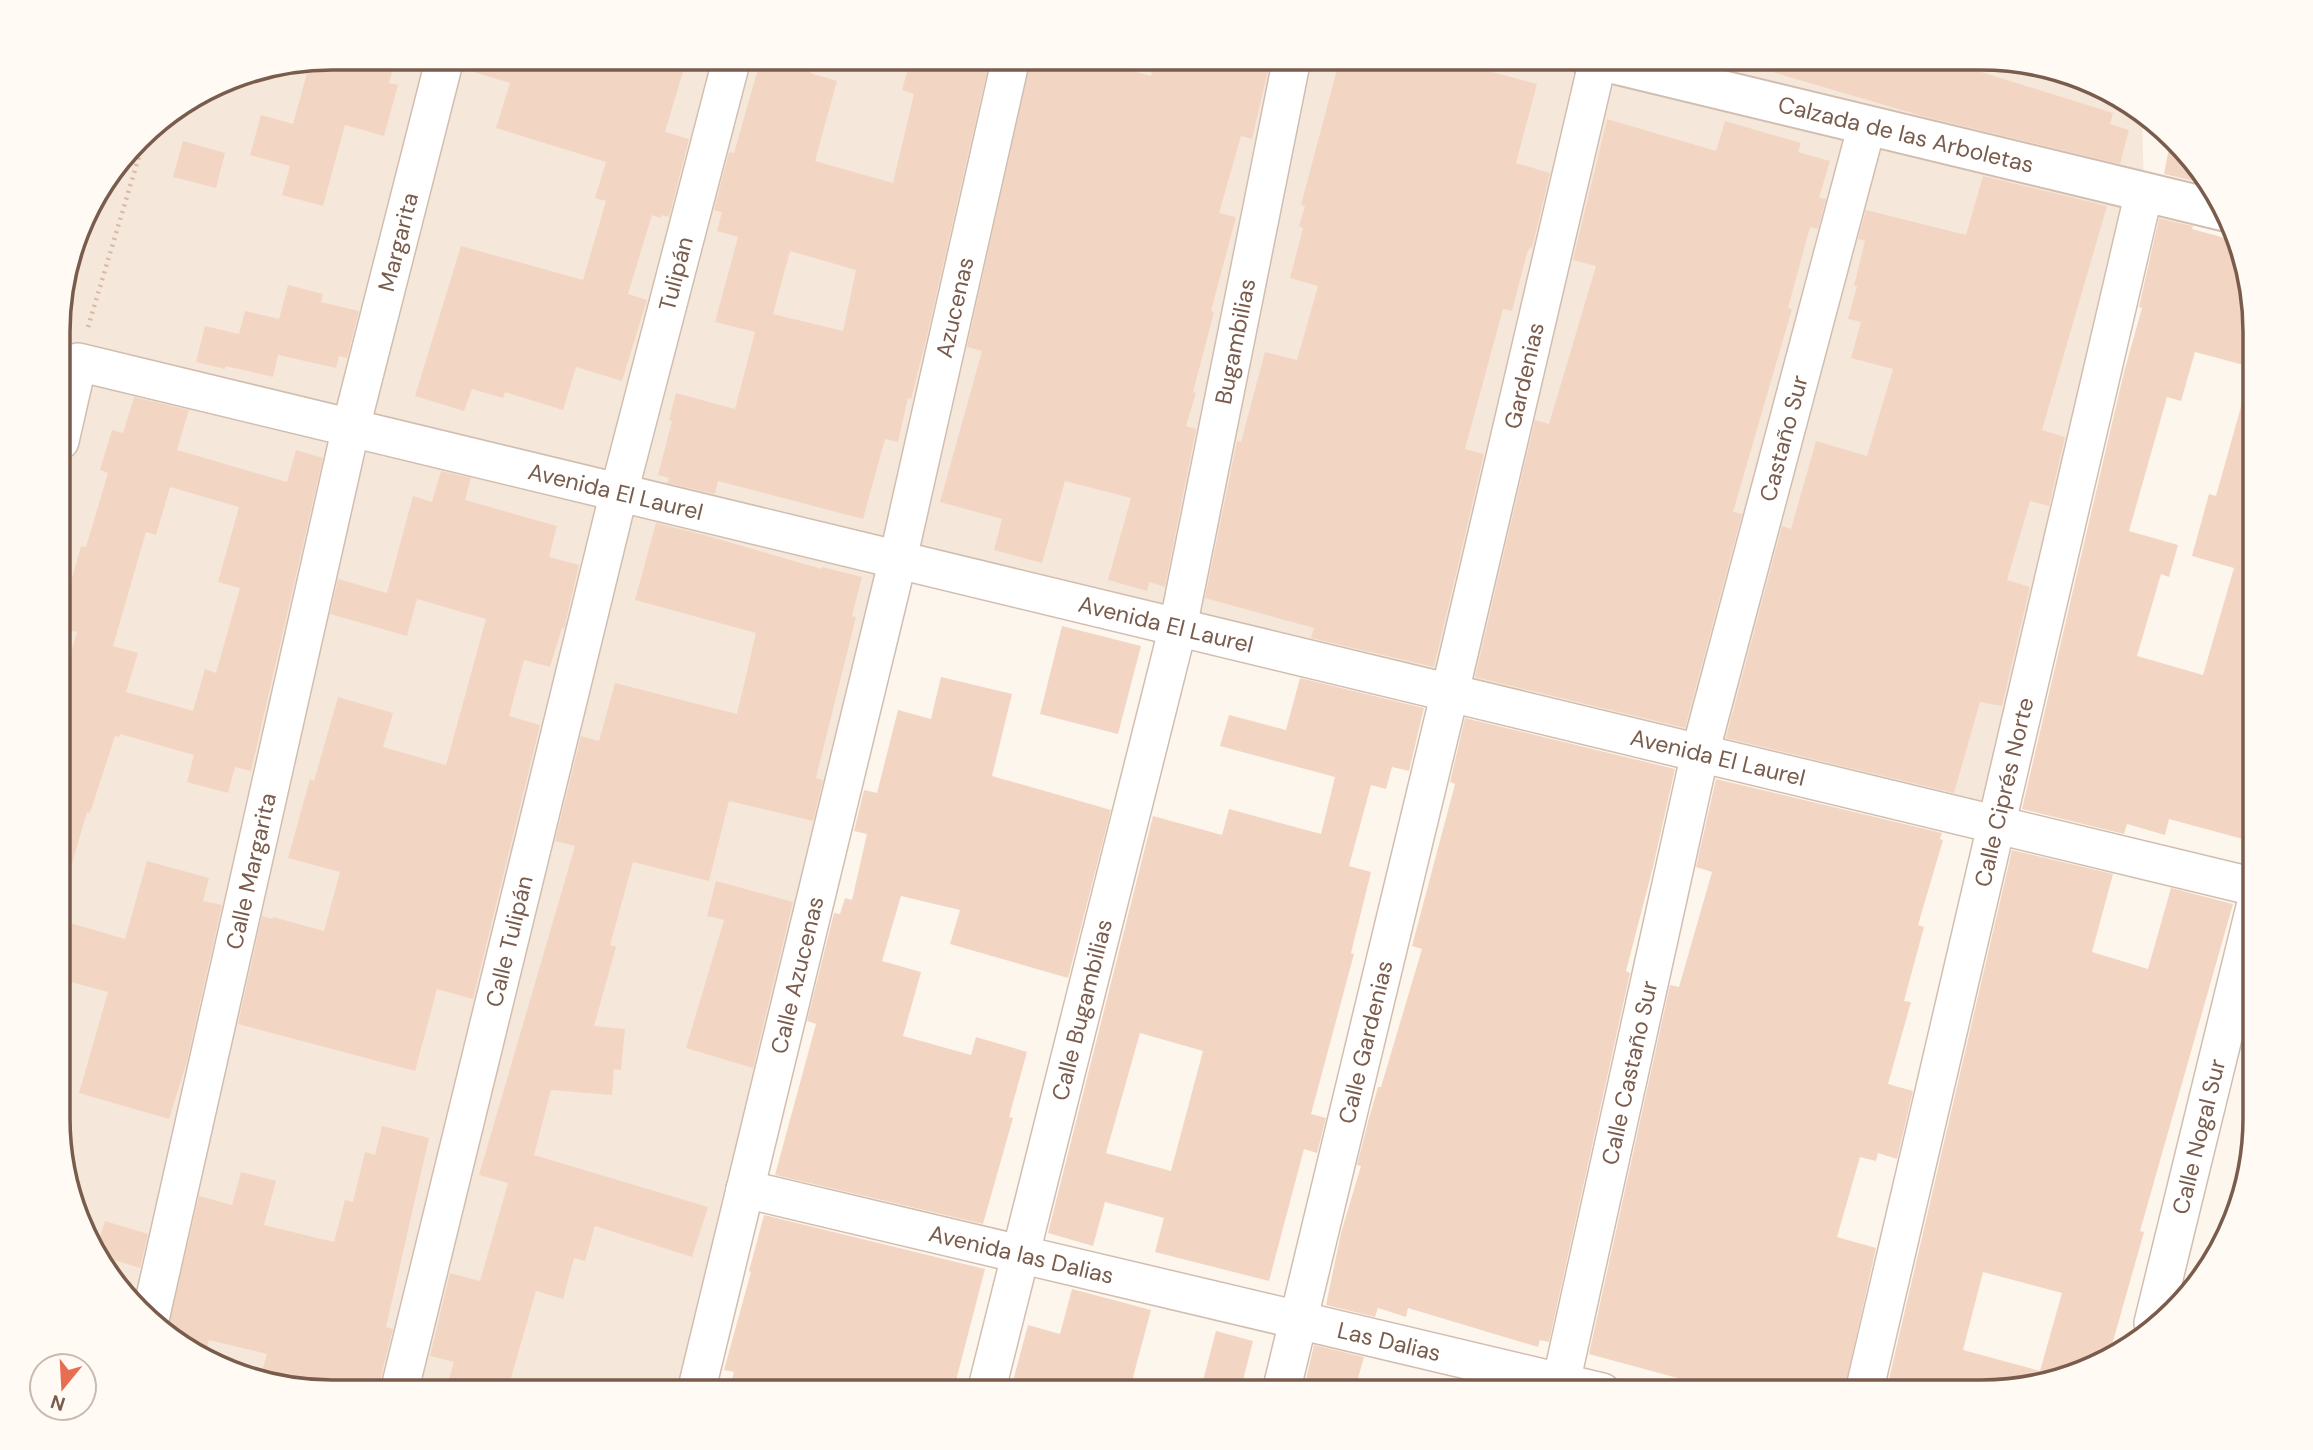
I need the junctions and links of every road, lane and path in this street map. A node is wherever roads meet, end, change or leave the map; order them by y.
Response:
1 (442, 70) edge
2 (729, 70) edge
3 (1008, 70) edge
4 (1290, 70) edge
5 (1591, 70) edge
6 (1639, 70) edge
7 (1867, 125) junction
8 (140, 154) edge
9 (2144, 192) junction
10 (2212, 208) edge
11 (78, 362) junction
12 (70, 397) edge
13 (351, 428) junction
14 (619, 492) junction
15 (898, 559) junction
16 (1178, 627) junction
17 (1450, 692) junction
18 (1700, 753) junction
19 (1996, 825) junction
20 (2243, 884) edge
21 (2243, 956) edge
22 (745, 1189) junction
23 (1020, 1254) junction
24 (152, 1308) edge
25 (2155, 1314) edge
26 (1298, 1320) junction
27 (402, 1380) edge
28 (699, 1380) edge
29 (989, 1380) edge
30 (1284, 1380) edge
31 (1533, 1380) edge
32 (1562, 1380) edge
33 (1867, 1380) edge

1 - 13 street, Margarita
2 - 14 street, Tulipán
3 - 15 street, Azucenas
4 - 16 street, Bugambilias
5 - 17 street, Gardenias
6 - 7 street, Calzada de las Arboletas
7 - 9 street, Calzada de las Arboletas
7 - 18 street, Castaño Sur
8 - 11 path
9 - 10 street, Calzada de las Arboletas
9 - 19 street, Calle Ciprés Norte
11 - 12 street
11 - 13 street, Avenida El Laurel
13 - 14 street, Avenida El Laurel
13 - 24 street, Calle Margarita
14 - 15 street, Avenida El Laurel
14 - 27 street, Calle Tulipán
15 - 16 street, Avenida El Laurel
15 - 22 street, Calle Azucenas
16 - 17 street, Avenida El Laurel
16 - 23 street, Calle Bugambilias
17 - 18 street, Avenida El Laurel
17 - 26 street, Calle Gardenias
18 - 19 street, Avenida El Laurel
18 - 32 street, Calle Castaño Sur
19 - 20 street, Avenida El Laurel
19 - 33 street, Calle Ciprés Norte
21 - 25 street, Calle Nogal Sur
22 - 23 street, Avenida las Dalias
22 - 28 street, Calle Azucenas
23 - 26 street, Avenida las Dalias
23 - 29 street, Calle Bugambilias
26 - 30 street, Calle Gardenias
26 - 31 street, Las Dalias

